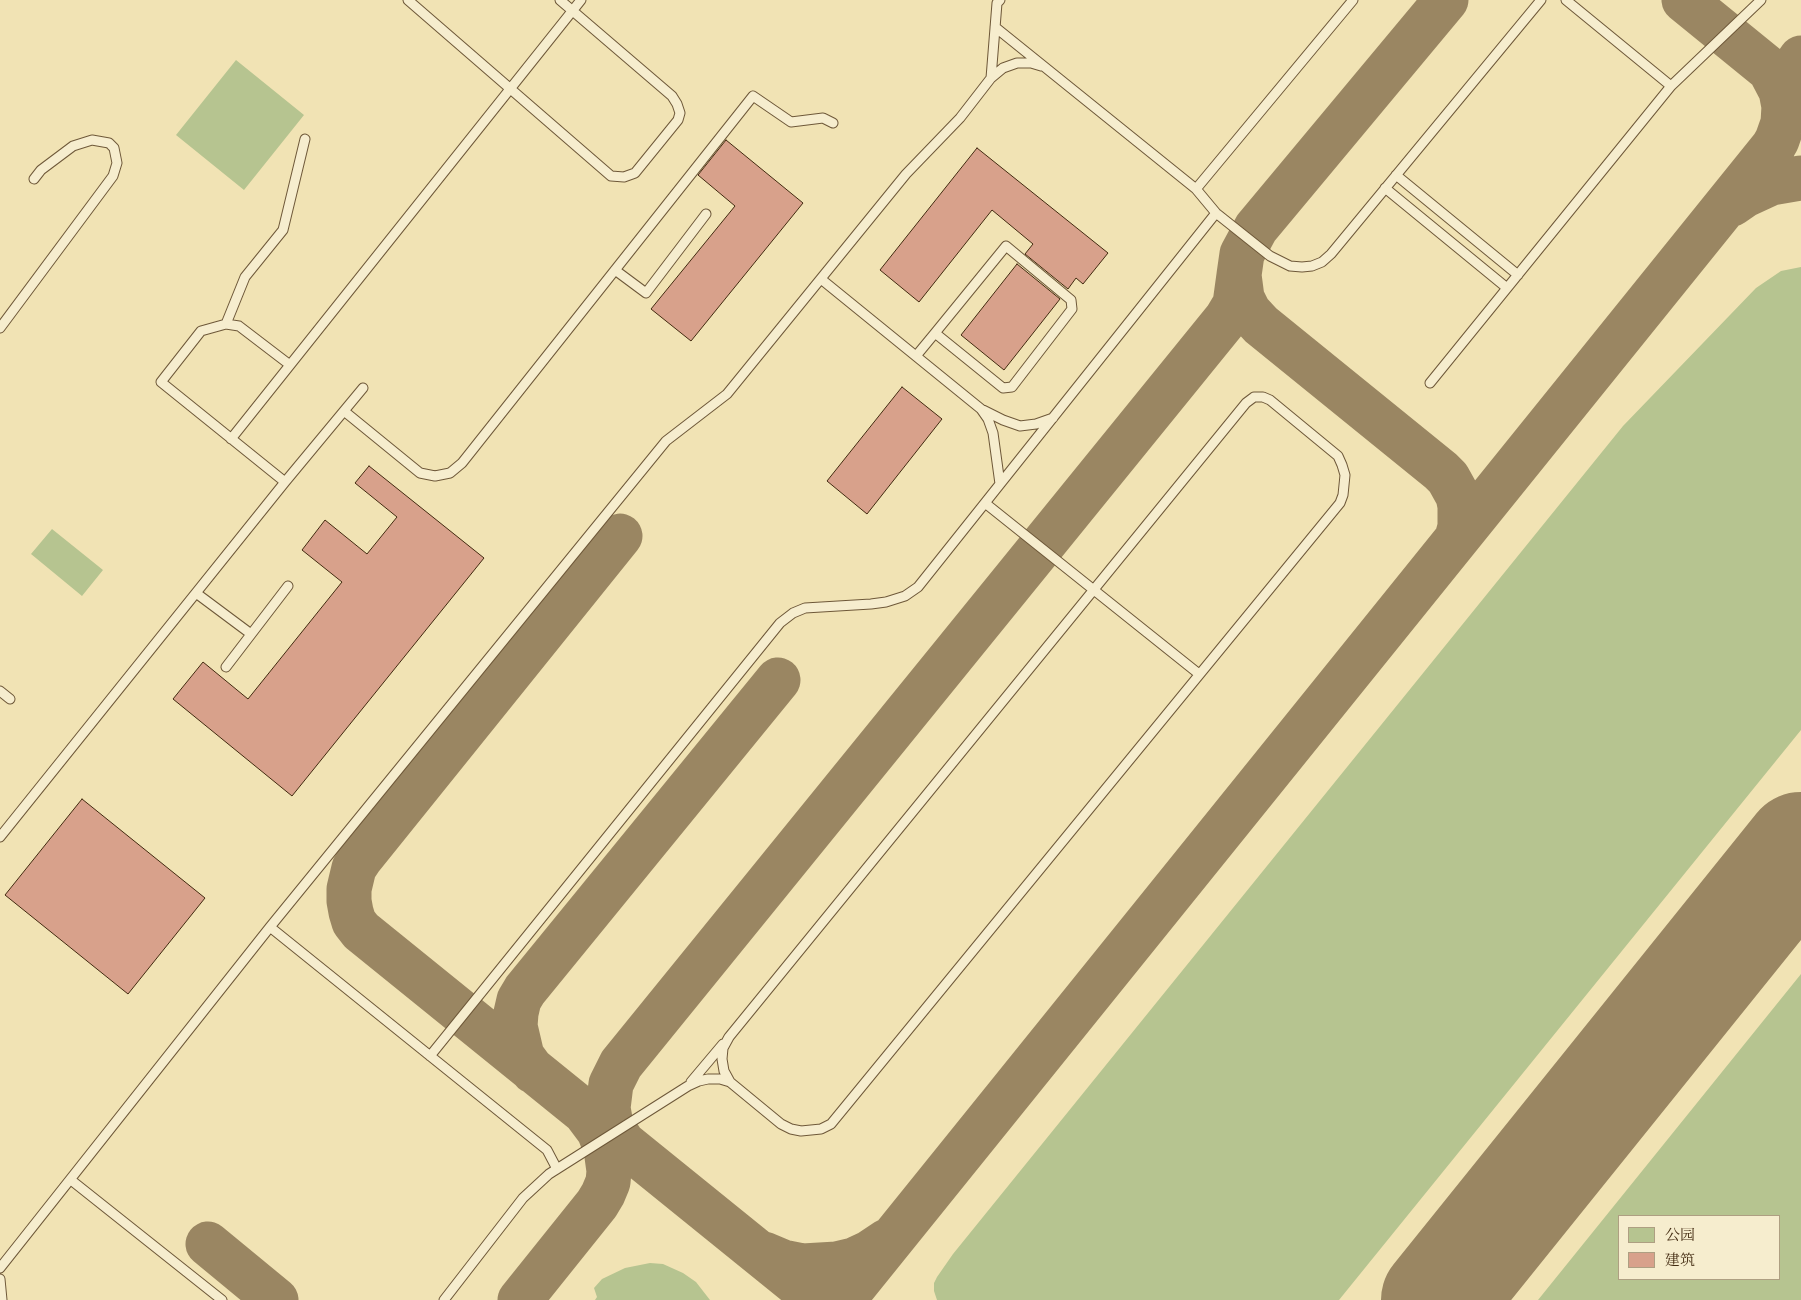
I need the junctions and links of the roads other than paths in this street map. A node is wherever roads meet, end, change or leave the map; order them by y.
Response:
1 (408, 0) edge
2 (560, 0) edge
3 (581, 0) edge
4 (1000, 0) edge
5 (1353, 0) edge
6 (1541, 0) edge
7 (1566, 0) edge
8 (1761, 0) edge
9 (572, 11) junction
10 (995, 27) junction
11 (1045, 67) junction
12 (991, 78) junction
13 (1672, 86) junction
14 (510, 89) junction
15 (832, 123) dead end
16 (304, 139) dead end
17 (1396, 175) junction
18 (34, 179) dead end
19 (1385, 188) junction
20 (1196, 189) junction
21 (1216, 213) junction
22 (706, 214) dead end
23 (616, 270) junction
24 (1518, 275) junction
25 (821, 279) junction
26 (1507, 288) junction
27 (226, 324) junction
28 (0, 328) edge
29 (935, 333) junction
30 (916, 356) junction
31 (290, 365) junction
32 (1430, 384) dead end
33 (363, 388) dead end
34 (981, 409) junction
35 (344, 411) junction
36 (1053, 418) junction
37 (231, 439) junction
38 (285, 482) junction
39 (1000, 484) junction
40 (985, 503) junction
41 (288, 586) dead end
42 (1093, 590) junction
43 (196, 593) junction
44 (251, 634) junction
45 (226, 667) dead end
46 (1199, 674) junction
47 (0, 691) edge
48 (10, 699) dead end
49 (0, 837) edge
50 (270, 928) junction
51 (729, 1037) junction
52 (430, 1056) junction
53 (730, 1082) junction
54 (688, 1086) junction
55 (557, 1169) junction
56 (71, 1180) junction
57 (0, 1268) edge
58 (0, 1279) edge
59 (2, 1300) edge
60 (222, 1300) edge
61 (444, 1300) edge

1 - 14 lane
2 - 9 lane
3 - 9 lane
4 - 10 lane
5 - 20 lane
6 - 17 lane
7 - 13 lane
8 - 13 lane
9 - 14 lane
9 - 14 lane
10 - 11 lane
10 - 12 lane
11 - 12 lane
11 - 20 lane
12 - 25 lane
13 - 24 lane
14 - 31 lane
15 - 23 lane
16 - 27 lane
17 - 19 lane
17 - 24 lane
18 - 28 lane
19 - 21 lane
19 - 26 lane
20 - 21 lane
21 - 36 lane
22 - 23 lane
23 - 35 lane
24 - 26 lane
25 - 30 lane
25 - 50 lane
26 - 32 lane
27 - 31 lane
27 - 37 lane
29 - 29 lane
29 - 30 lane
30 - 34 lane
31 - 37 lane
33 - 35 lane
34 - 36 lane
34 - 39 lane
35 - 38 lane
36 - 39 lane
37 - 38 lane
38 - 43 lane
39 - 40 lane
40 - 42 lane
40 - 52 lane
41 - 44 lane
42 - 46 lane
42 - 46 lane
42 - 51 lane
43 - 44 lane
43 - 49 lane
44 - 45 lane
46 - 53 lane
47 - 48 lane
50 - 52 lane
50 - 56 lane
51 - 53 lane
51 - 54 lane
52 - 55 lane
53 - 54 lane
54 - 55 lane
55 - 61 lane
56 - 57 lane
56 - 60 lane
58 - 59 lane

